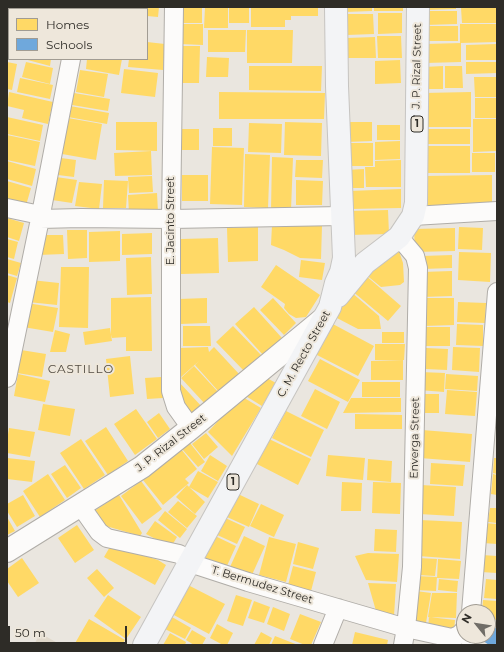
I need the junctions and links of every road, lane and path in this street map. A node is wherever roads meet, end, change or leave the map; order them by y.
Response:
1 (174, 7) edge
2 (336, 7) edge
3 (418, 7) edge
4 (71, 60) edge
5 (7, 208) edge
6 (497, 211) edge
7 (342, 216) junction
8 (413, 216) junction
9 (40, 217) junction
10 (170, 219) junction
11 (399, 237) junction
12 (497, 303) edge
13 (326, 313) junction
14 (7, 378) edge
15 (191, 428) junction
16 (80, 505) junction
17 (7, 551) edge
18 (190, 562) junction
19 (472, 604) edge
20 (338, 608) junction
21 (405, 636) edge
22 (456, 638) edge
23 (144, 645) edge
24 (323, 645) edge

1 - 10 street, E. Jacinto Street
2 - 7 main road, C. M. Recto Street / 1
3 - 8 main road, J. P. Rizal Street / 1
4 - 9 street
5 - 9 street
6 - 8 street
7 - 10 street
7 - 13 main road, C. M. Recto Street / 1
8 - 11 main road, J. P. Rizal Street / 1
9 - 10 street
9 - 14 street
10 - 15 street, E. Jacinto Street
11 - 13 main road, J. P. Rizal Street / 1
11 - 21 street, Enverga Street
12 - 19 street
13 - 15 main road, J. P. Rizal Street
13 - 18 main road, C. M. Recto Street / 1
15 - 16 main road, J. P. Rizal Street
16 - 17 main road, J. P. Rizal Street
16 - 18 street, T. Bermudez Street
18 - 20 street, T. Bermudez Street
18 - 23 main road, C. M. Recto Street / 1
20 - 21 street, T. Bermudez Street
20 - 24 street
21 - 22 street, T. Bermudez Street

